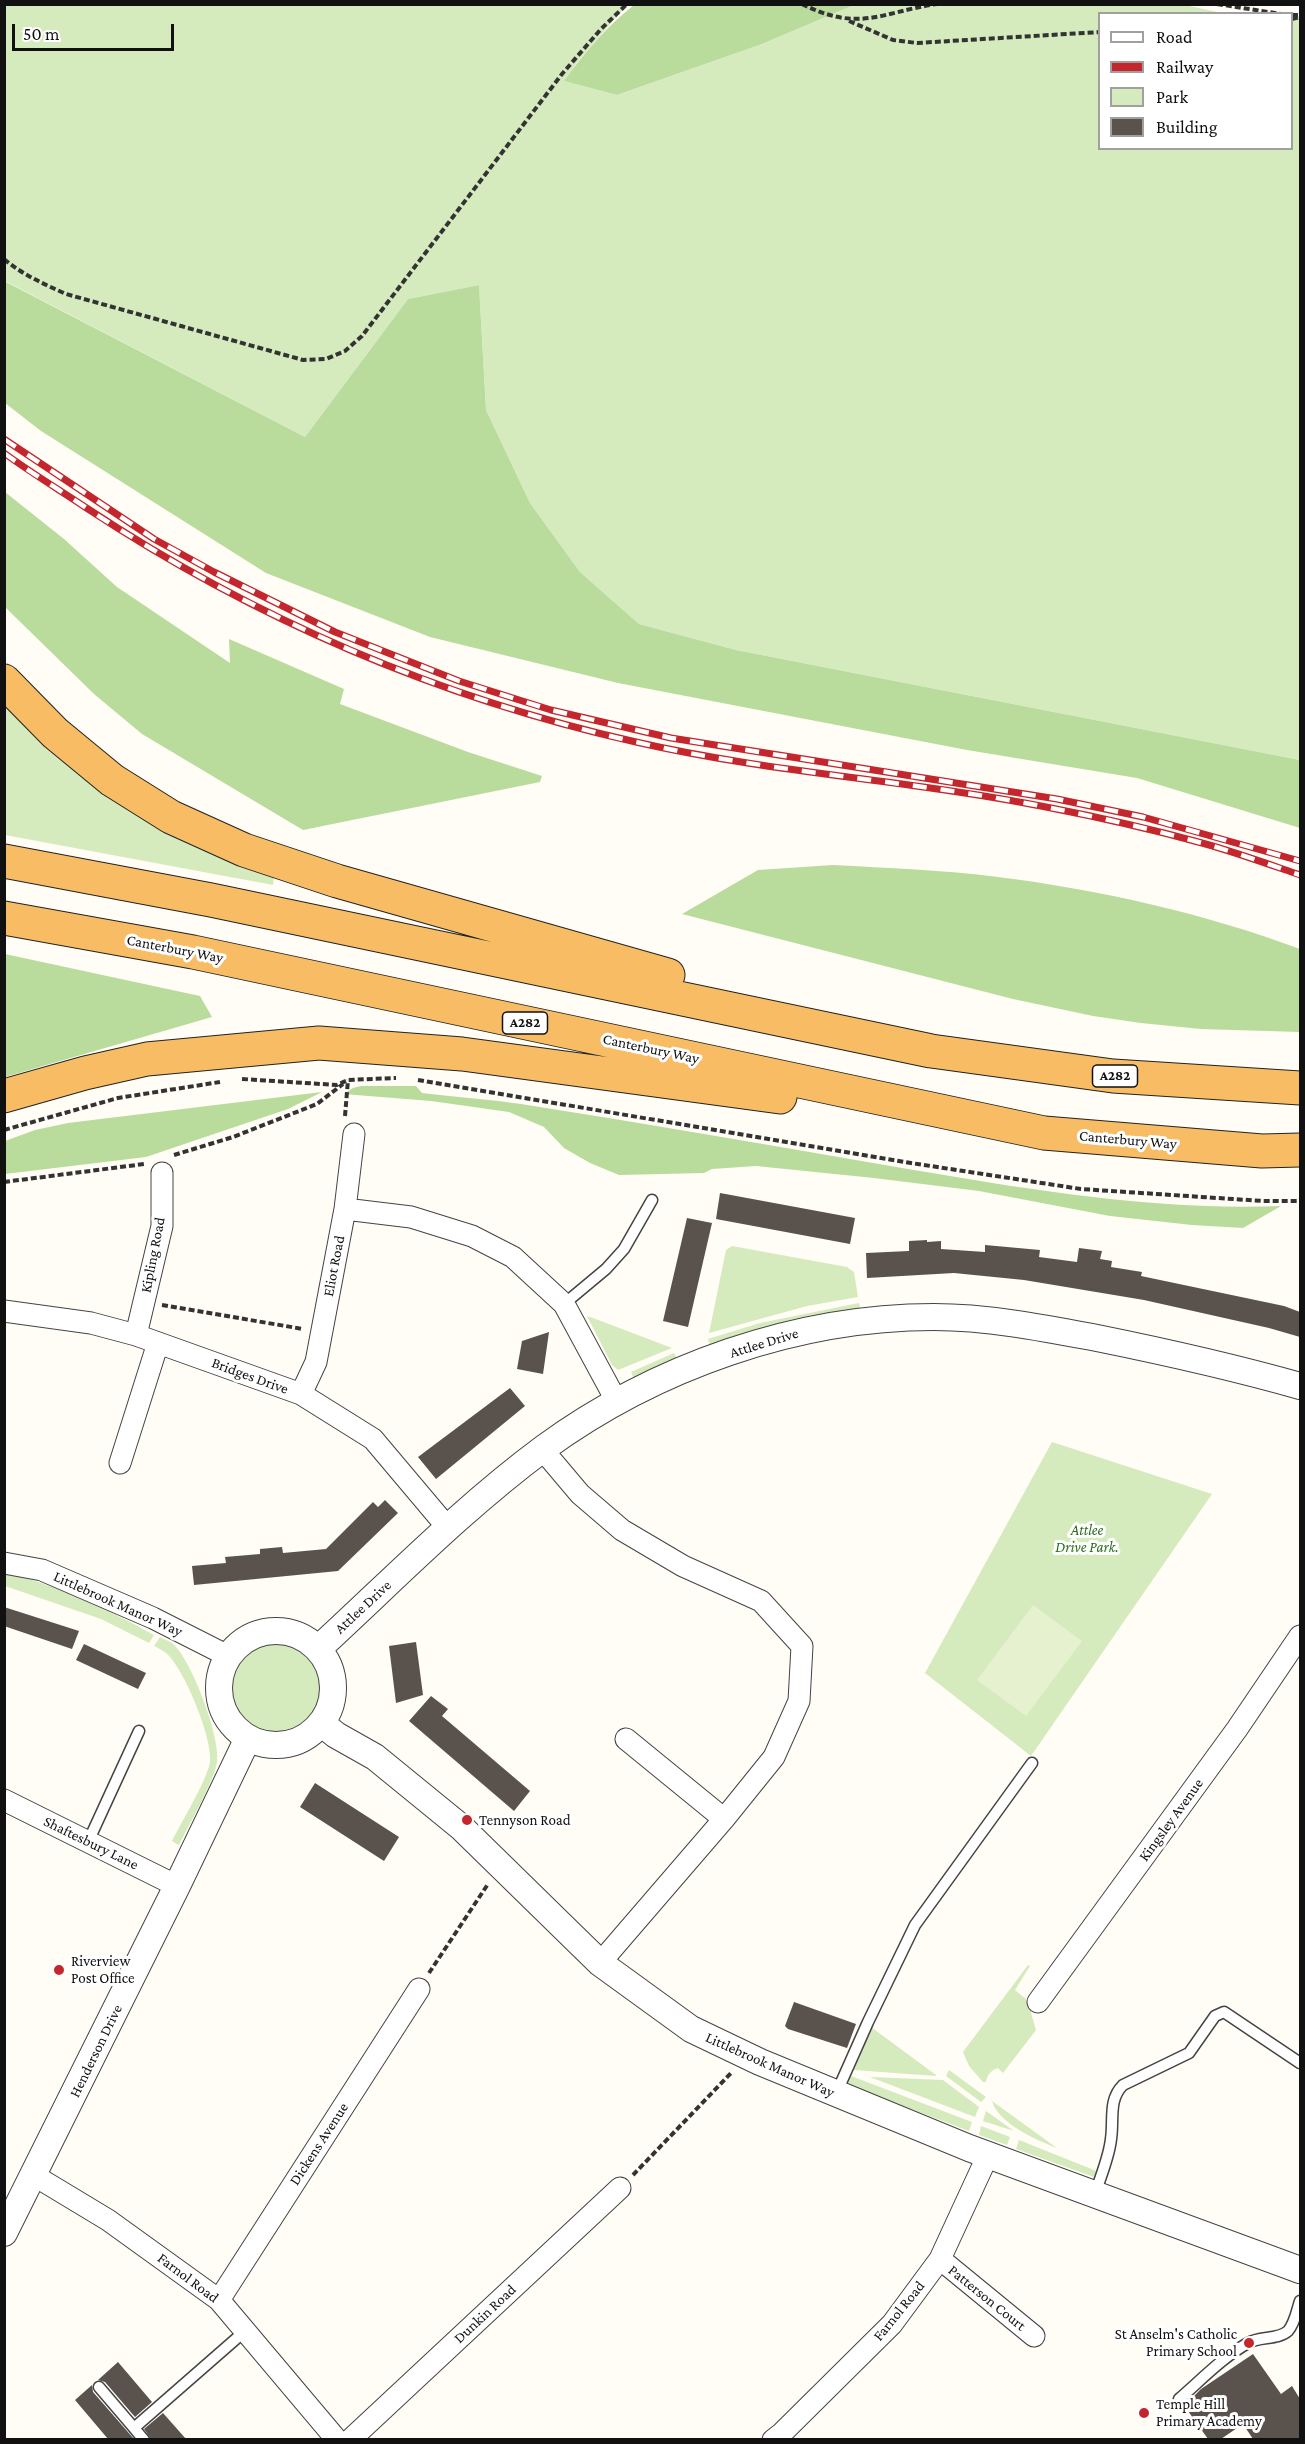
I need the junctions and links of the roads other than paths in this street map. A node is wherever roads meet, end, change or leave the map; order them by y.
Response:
1 (4, 681) edge
2 (4, 861) edge
3 (4, 918) edge
4 (931, 1051) junction
5 (1300, 1088) edge
6 (4, 1096) edge
7 (1044, 1133) junction
8 (354, 1134) road end
9 (1300, 1150) edge
10 (160, 1164) road end
11 (652, 1200) dead end
12 (345, 1209) junction
13 (564, 1304) junction
14 (4, 1311) edge
15 (136, 1335) junction
16 (158, 1343) junction
17 (1300, 1386) edge
18 (301, 1394) junction
19 (616, 1402) junction
20 (543, 1449) junction
21 (120, 1463) dead end
22 (448, 1528) junction
23 (4, 1563) edge
24 (1300, 1636) edge
25 (318, 1649) junction
26 (228, 1656) junction
27 (321, 1723) junction
28 (139, 1731) dead end
29 (248, 1737) junction
30 (626, 1739) dead end
31 (1032, 1764) dead end
32 (4, 1800) edge
33 (724, 1819) junction
34 (88, 1842) junction
35 (177, 1887) junction
36 (600, 1963) junction
37 (419, 1989) road end
38 (1038, 2002) dead end
39 (1300, 2063) edge
40 (836, 2094) junction
41 (988, 2155) junction
42 (35, 2176) junction
43 (620, 2188) road end
44 (1095, 2195) junction
45 (4, 2233) edge
46 (940, 2259) junction
47 (1300, 2270) edge
48 (219, 2300) junction
49 (1300, 2301) edge
50 (245, 2331) junction
51 (1034, 2336) dead end
52 (99, 2387) dead end
53 (1179, 2399) dead end
54 (134, 2428) junction
55 (781, 2437) edge
56 (144, 2439) edge
57 (337, 2439) edge
58 (350, 2439) edge

1 - 4 highway, A282
2 - 4 highway, A282
3 - 7 highway, Canterbury Way / A282
4 - 5 highway, A282
6 - 7 highway, A282
7 - 9 highway, Canterbury Way / A282
8 - 12 street, Eliot Road
10 - 15 street, Kipling Road
11 - 13 lane
12 - 13 street
12 - 18 street, Eliot Road
13 - 19 street
14 - 15 street, Bridges Drive
15 - 16 street, Bridges Drive
16 - 18 street, Bridges Drive
16 - 21 street
17 - 19 street, Attlee Drive
18 - 22 street, Bridges Drive
19 - 20 street, Attlee Drive
20 - 22 street, Attlee Drive
20 - 33 street
22 - 25 street, Attlee Drive
23 - 26 street, Littlebrook Manor Way
24 - 38 street, Kingsley Avenue
25 - 26 street
25 - 27 street
26 - 29 street
27 - 29 street
27 - 36 street, Littlebrook Manor Way
28 - 34 lane
29 - 35 street, Henderson Drive
30 - 33 street
31 - 40 lane
32 - 34 street, Shaftesbury Lane
33 - 36 street
34 - 35 street, Shaftesbury Lane
35 - 42 street, Henderson Drive
36 - 40 street, Littlebrook Manor Way
37 - 48 street, Dickens Avenue
39 - 44 lane
40 - 41 street, Littlebrook Manor Way
41 - 44 street, Littlebrook Manor Way
41 - 46 street, Farnol Road
42 - 45 street, Henderson Drive
42 - 48 street, Farnol Road
43 - 58 street, Dunkin Road
44 - 47 street, Littlebrook Manor Way
46 - 51 street, Patterson Court
46 - 55 street, Farnol Road
48 - 50 street, Farnol Road
49 - 53 lane
50 - 54 lane
50 - 57 street, Farnol Road
52 - 54 lane
54 - 56 lane

